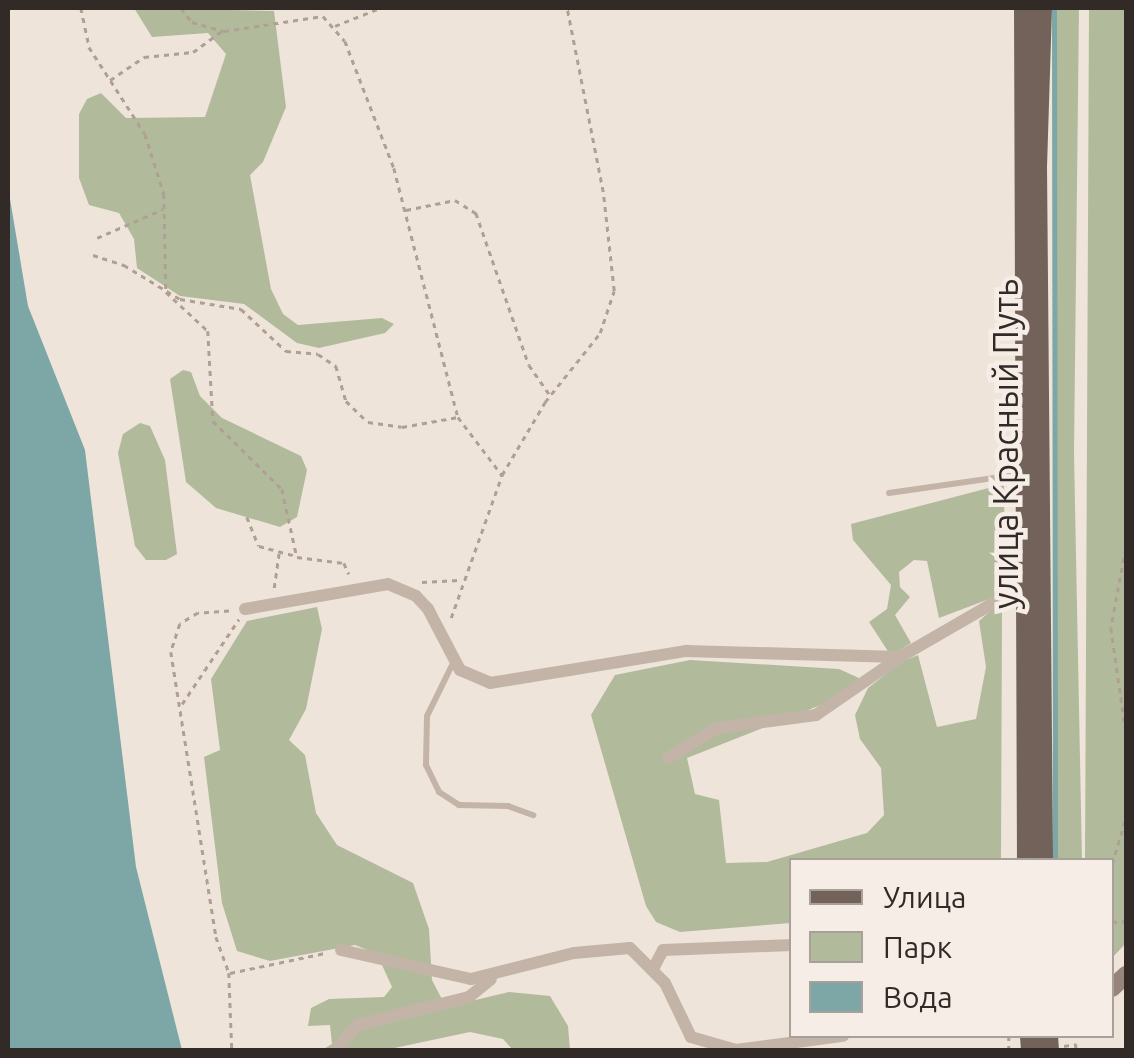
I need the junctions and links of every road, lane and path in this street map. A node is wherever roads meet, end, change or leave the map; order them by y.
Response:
1 (81, 8) edge
2 (181, 8) edge
3 (380, 8) edge
4 (567, 8) edge
5 (1033, 17) edge
6 (334, 26) junction
7 (224, 30) junction
8 (110, 80) junction
9 (165, 208) junction
10 (404, 211) junction
11 (97, 238) dead end
12 (93, 255) dead end
13 (166, 292) junction
14 (550, 396) junction
15 (458, 417) junction
16 (1022, 474) junction
17 (502, 476) junction
18 (888, 493) dead end
19 (247, 518) dead end
20 (1126, 548) edge
21 (278, 553) junction
22 (297, 557) junction
23 (461, 580) junction
24 (420, 582) dead end
25 (361, 586) junction
26 (1022, 594) junction
27 (260, 605) junction
28 (246, 609) junction
29 (446, 639) junction
30 (900, 656) junction
31 (454, 660) junction
32 (182, 705) junction
33 (1126, 732) edge
34 (668, 758) dead end
35 (533, 815) dead end
36 (1126, 817) edge
37 (1027, 858) edge
38 (1044, 858) edge
39 (1114, 858) edge
40 (789, 945) edge
41 (342, 950) joint
42 (654, 967) junction
43 (229, 973) junction
44 (492, 978) junction
45 (836, 1038) edge
46 (691, 1044) edge
47 (1053, 1044) edge
48 (811, 1045) edge
49 (232, 1050) edge
50 (336, 1050) edge
51 (1076, 1050) edge

1 - 8 path
2 - 7 path
3 - 6 path
4 - 14 path
5 - 16 main road, улица Красный Путь
5 - 38 main road, улица Красный Путь
6 - 7 path
6 - 10 path
7 - 8 path
8 - 9 path
9 - 11 path
9 - 13 path
10 - 14 path
10 - 15 path
12 - 13 path
13 - 15 path
13 - 22 path
14 - 17 path
15 - 17 path
16 - 18 lane
16 - 26 main road, улица Красный Путь
17 - 23 path
19 - 21 path
20 - 33 path
21 - 22 path
21 - 27 path
22 - 25 path
23 - 24 path
23 - 29 path
25 - 27 street
25 - 29 street
26 - 30 street
26 - 37 main road, улица Красный Путь
27 - 28 street
28 - 32 path
28 - 32 path
29 - 31 street
30 - 31 street
30 - 34 street
31 - 35 lane
32 - 43 path
36 - 39 path
40 - 42 street
41 - 43 path
41 - 44 street
42 - 44 street
42 - 46 street
43 - 49 path
44 - 50 street
45 - 48 street
46 - 48 street
47 - 51 path

